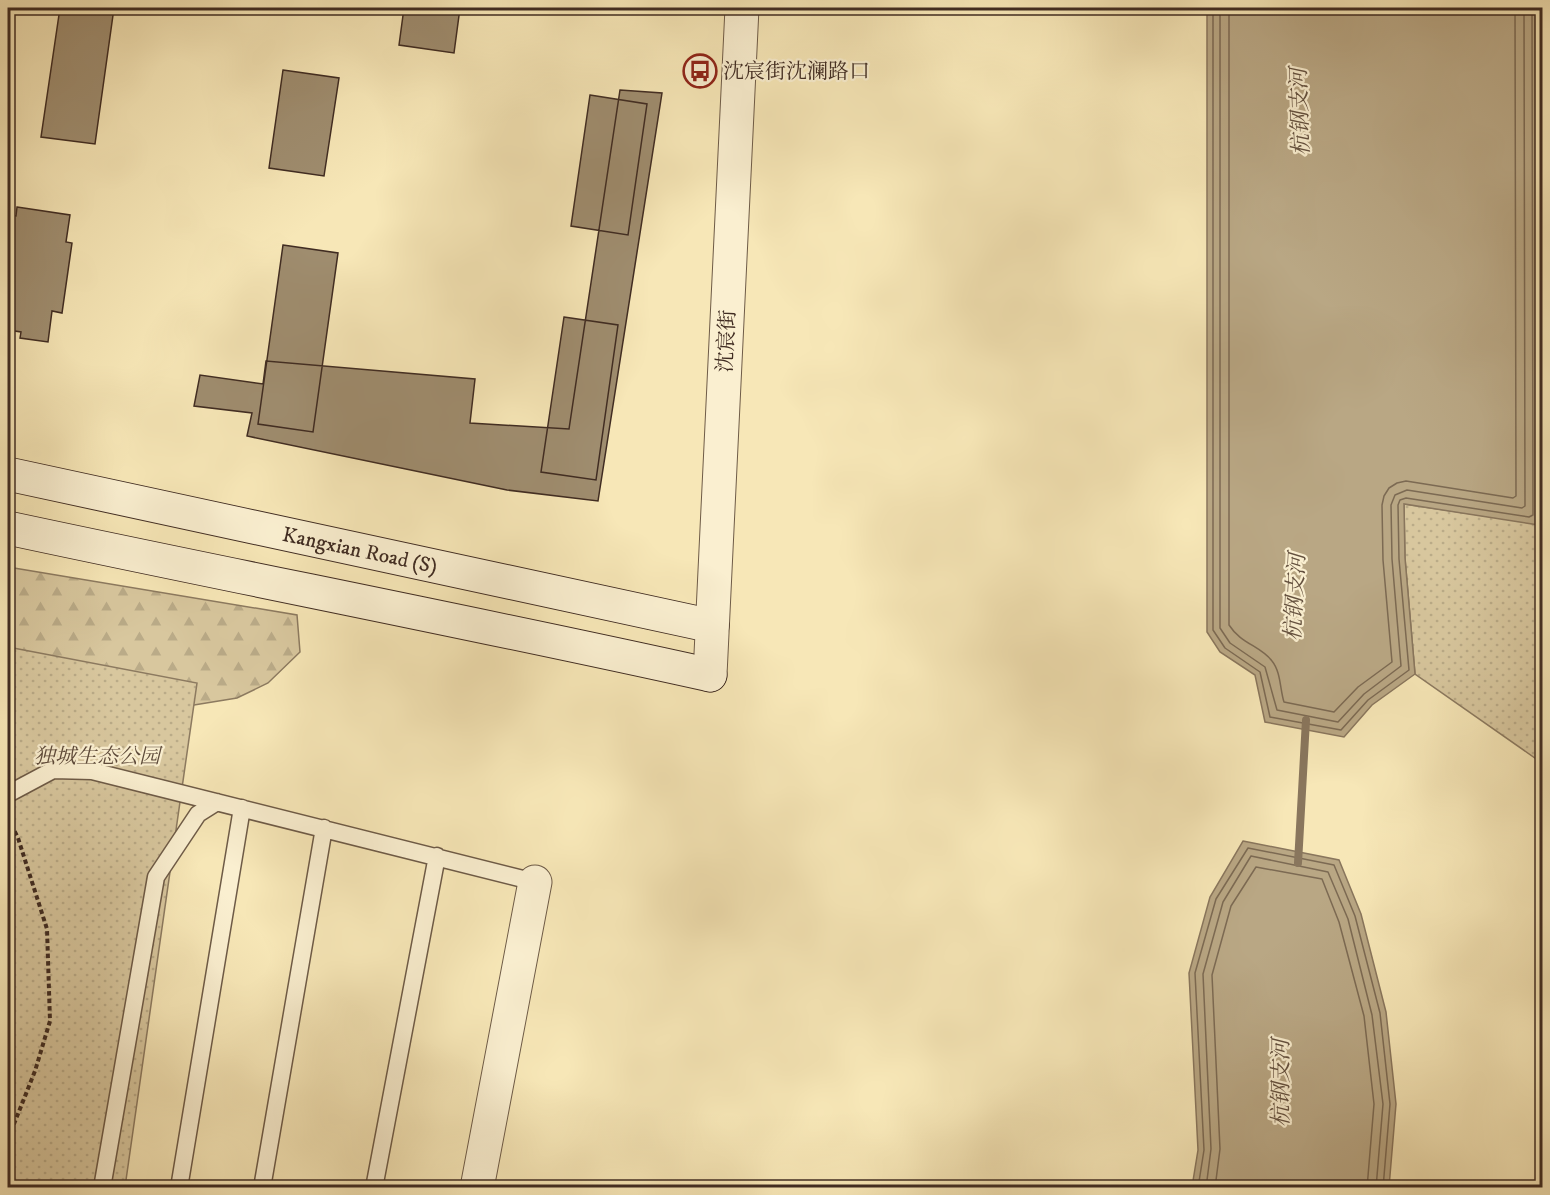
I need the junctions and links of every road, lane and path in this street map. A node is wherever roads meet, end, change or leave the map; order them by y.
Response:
1 (742, 8) edge
2 (8, 474) edge
3 (8, 528) edge
4 (712, 626) junction
5 (8, 794) edge
6 (217, 802) junction
7 (242, 808) junction
8 (8, 818) edge
9 (324, 828) junction
10 (437, 856) junction
11 (535, 882) joint
12 (8, 1139) edge
13 (102, 1188) edge
14 (178, 1188) edge
15 (262, 1188) edge
16 (374, 1188) edge
17 (477, 1188) edge

1 - 4 street, 沈宸街
2 - 4 street, Kangxian Road (S)
3 - 4 street, 沈宸街
5 - 6 lane
6 - 7 lane
6 - 13 lane
7 - 9 lane
7 - 14 lane
8 - 12 path
9 - 10 lane
9 - 15 lane
10 - 11 lane
10 - 16 lane
11 - 17 street

